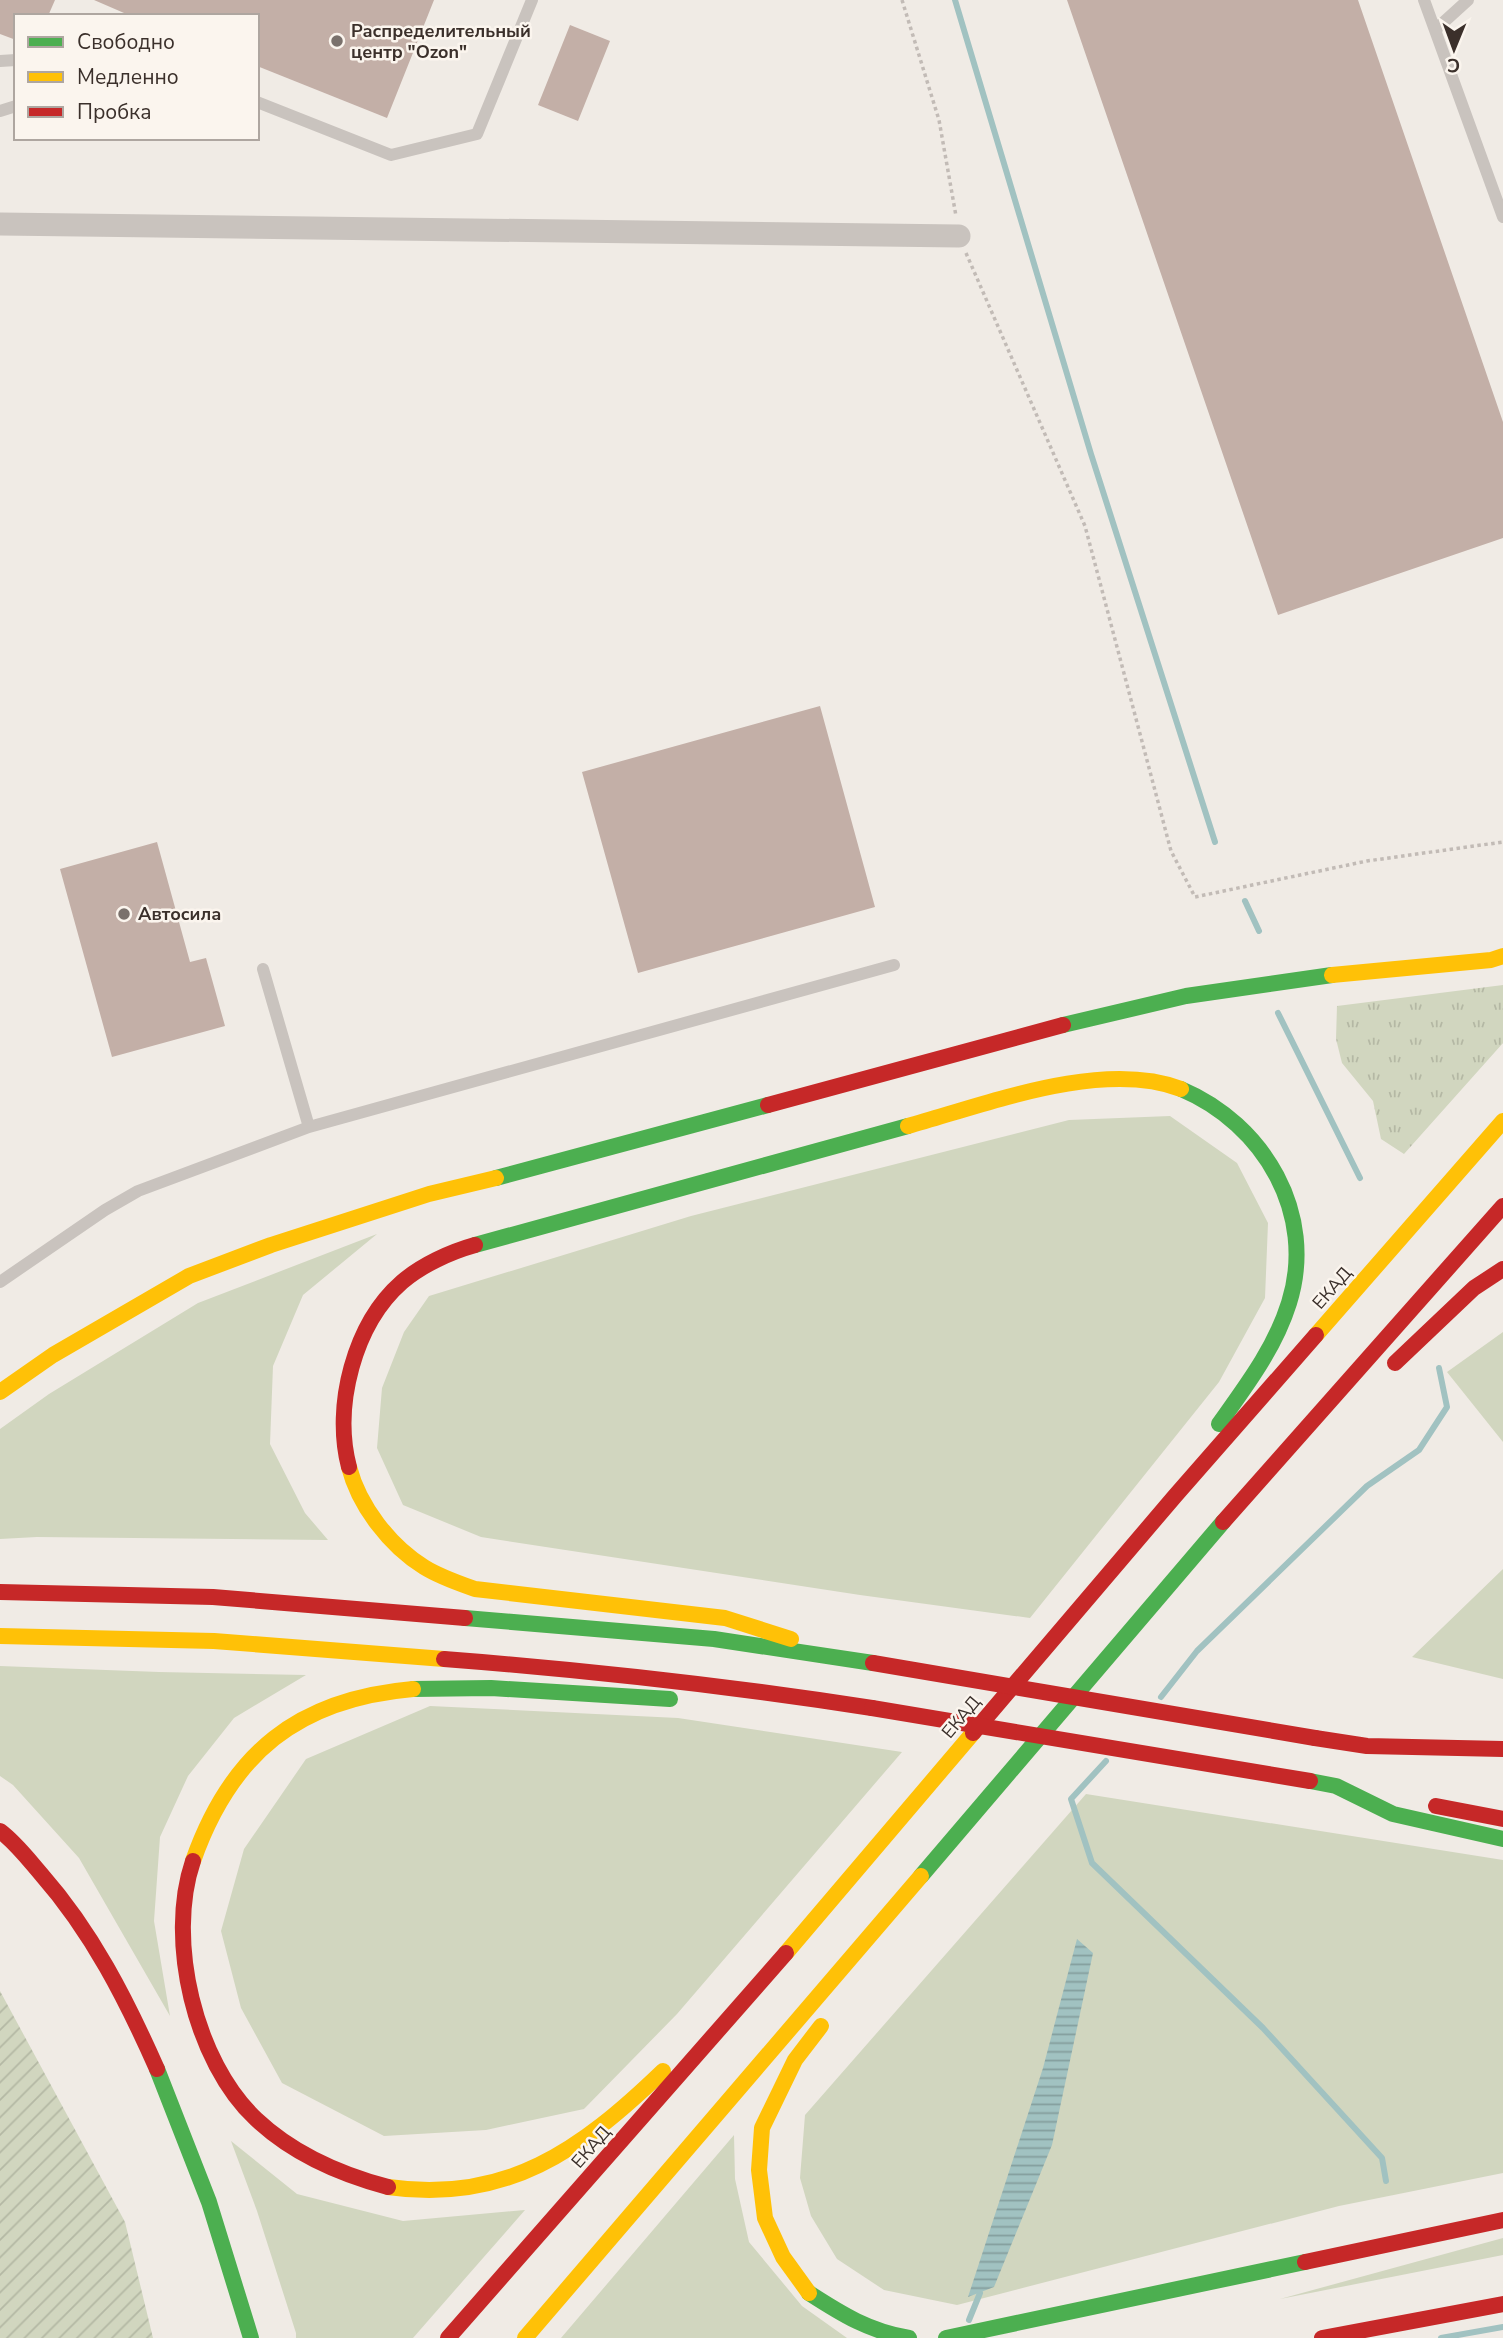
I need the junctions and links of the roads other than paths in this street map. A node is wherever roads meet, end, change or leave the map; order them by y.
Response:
1 (532, 0) edge
2 (1424, 0) edge
3 (1468, 0) edge
4 (1435, 30) junction
5 (259, 103) edge
6 (1503, 217) edge
7 (0, 224) edge
8 (959, 236) road end
9 (1503, 956) edge
10 (894, 965) dead end
11 (263, 969) dead end
12 (1503, 1121) edge
13 (309, 1127) junction
14 (1503, 1206) edge
15 (1503, 1269) edge
16 (0, 1283) edge
17 (1380, 1378) dead end
18 (0, 1392) edge
19 (1322, 1433) dead end
20 (1175, 1496) junction
21 (1213, 1534) junction
22 (0, 1592) edge
23 (0, 1636) edge
24 (838, 1657) junction
25 (814, 1699) junction
26 (680, 1700) dead end
27 (734, 1705) dead end
28 (1367, 1746) junction
29 (1503, 1749) edge
30 (1489, 1764) dead end
31 (1336, 1786) junction
32 (1400, 1799) dead end
33 (1426, 1804) dead end
34 (1503, 1819) edge
35 (0, 1831) edge
36 (1503, 1839) edge
37 (937, 1858) junction
38 (869, 1961) dead end
39 (828, 2016) dead end
40 (723, 2027) junction
41 (1503, 2221) edge
42 (1503, 2304) edge
43 (251, 2338) edge
44 (448, 2338) edge
45 (525, 2338) edge
46 (909, 2338) edge
47 (946, 2338) edge
48 (1322, 2338) edge

1 - 5 lane
2 - 4 lane
3 - 4 lane
4 - 6 lane
7 - 8 street
9 - 18 main road
10 - 13 lane
11 - 13 lane
12 - 20 main road, ЕКАД
13 - 16 lane
14 - 21 main road
15 - 17 main road
19 - 21 main road
20 - 24 main road
20 - 40 main road, ЕКАД
21 - 37 main road
22 - 24 main road
23 - 25 main road
24 - 28 main road, bridge
25 - 27 main road
25 - 31 main road, bridge
26 - 40 main road
28 - 29 main road
28 - 30 main road
31 - 32 main road
31 - 36 main road
33 - 34 main road
35 - 43 main road
37 - 38 main road
37 - 45 main road
39 - 46 main road
40 - 44 main road, ЕКАД
41 - 47 main road
42 - 48 main road

